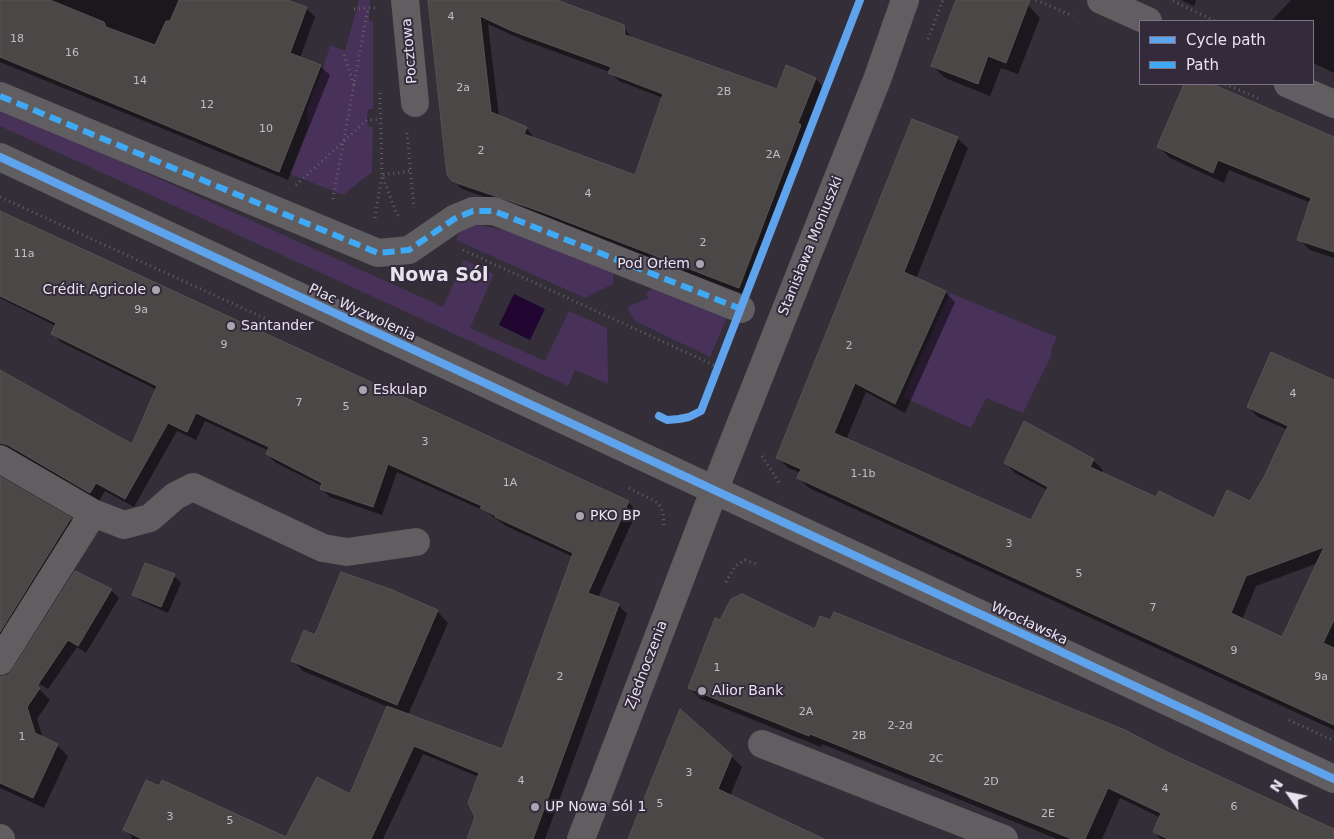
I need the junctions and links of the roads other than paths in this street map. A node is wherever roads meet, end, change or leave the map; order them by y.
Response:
1 (405, 0) edge
2 (905, 0) edge
3 (1100, 0) edge
4 (1146, 20) edge
5 (1290, 85) edge
6 (0, 96) edge
7 (414, 103) dead end
8 (1334, 104) edge
9 (0, 157) edge
10 (741, 309) road end
11 (0, 459) edge
12 (714, 491) junction
13 (93, 513) junction
14 (416, 542) dead end
15 (0, 661) edge
16 (762, 744) dead end
17 (1334, 779) edge
18 (581, 839) edge
19 (1004, 839) edge

1 - 7 street, Pocztowa
2 - 12 street, Stanisława Moniuszki
3 - 4 street
5 - 8 street
6 - 10 street
9 - 12 street, Plac Wyzwolenia
11 - 13 street
12 - 17 street, Wrocławska
12 - 18 street, Zjednoczenia
13 - 14 street
13 - 15 street
16 - 19 street

